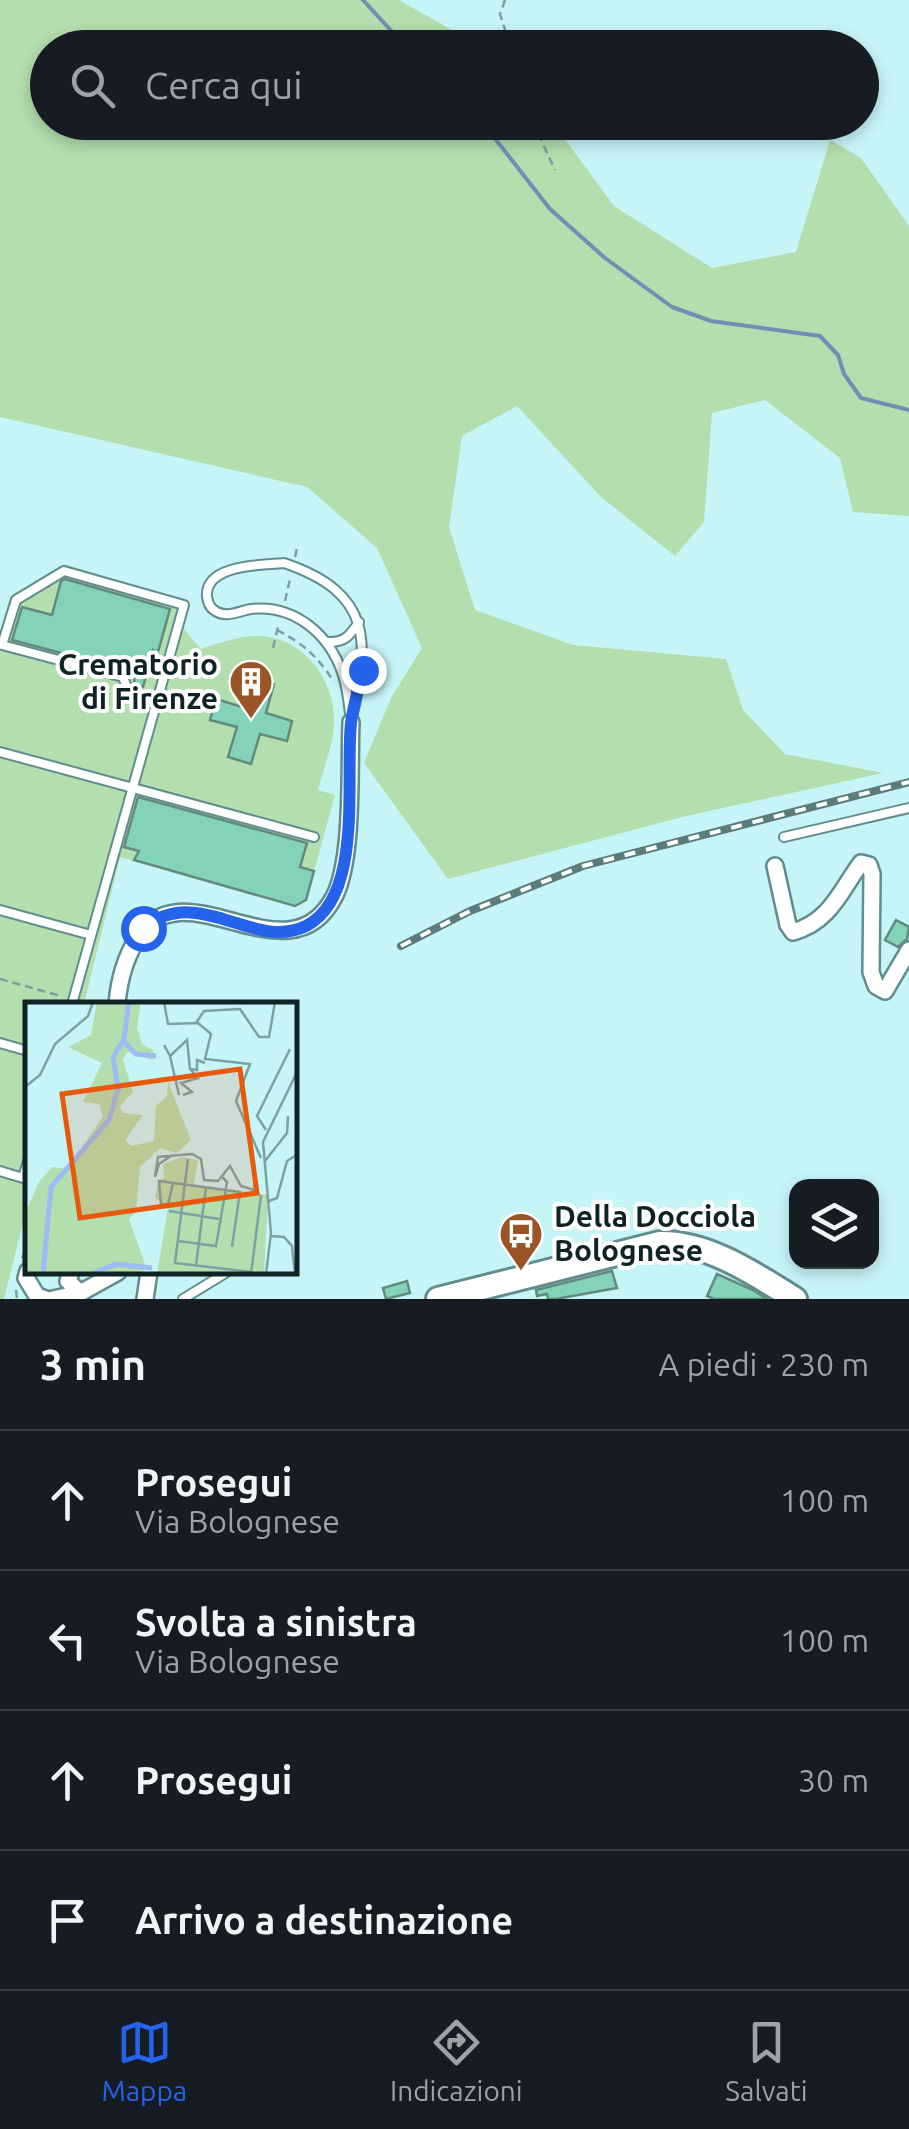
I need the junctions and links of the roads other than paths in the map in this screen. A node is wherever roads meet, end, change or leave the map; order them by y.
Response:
1 (359, 622) junction
2 (326, 642) junction
3 (157, 702) junction
4 (351, 722) junction
5 (0, 752) edge
6 (132, 788) junction
7 (909, 808) edge
8 (784, 837) dead end
9 (314, 838) dead end
10 (775, 866) dead end
11 (0, 910) edge
12 (91, 935) junction
13 (909, 950) edge
14 (73, 1002) edge
15 (117, 1002) edge
16 (0, 1044) edge
17 (25, 1050) edge
18 (0, 1171) edge
19 (25, 1171) edge
20 (27, 1274) edge
21 (70, 1274) edge
22 (114, 1274) edge
23 (149, 1274) edge
24 (224, 1274) edge
25 (80, 1293) junction
26 (42, 1298) edge
27 (145, 1299) edge
28 (183, 1299) edge
29 (438, 1299) edge
30 (795, 1299) edge

1 - 2 lane
1 - 2 lane
1 - 4 lane
2 - 4 lane
3 - 3 lane
3 - 6 lane
4 - 15 street
5 - 6 lane
6 - 9 lane
6 - 12 lane
7 - 8 lane
10 - 13 street
11 - 12 lane
12 - 14 lane
16 - 17 lane
18 - 19 lane
20 - 26 street
21 - 25 street
22 - 25 street
23 - 27 street
24 - 28 lane
25 - 26 street
29 - 30 street

